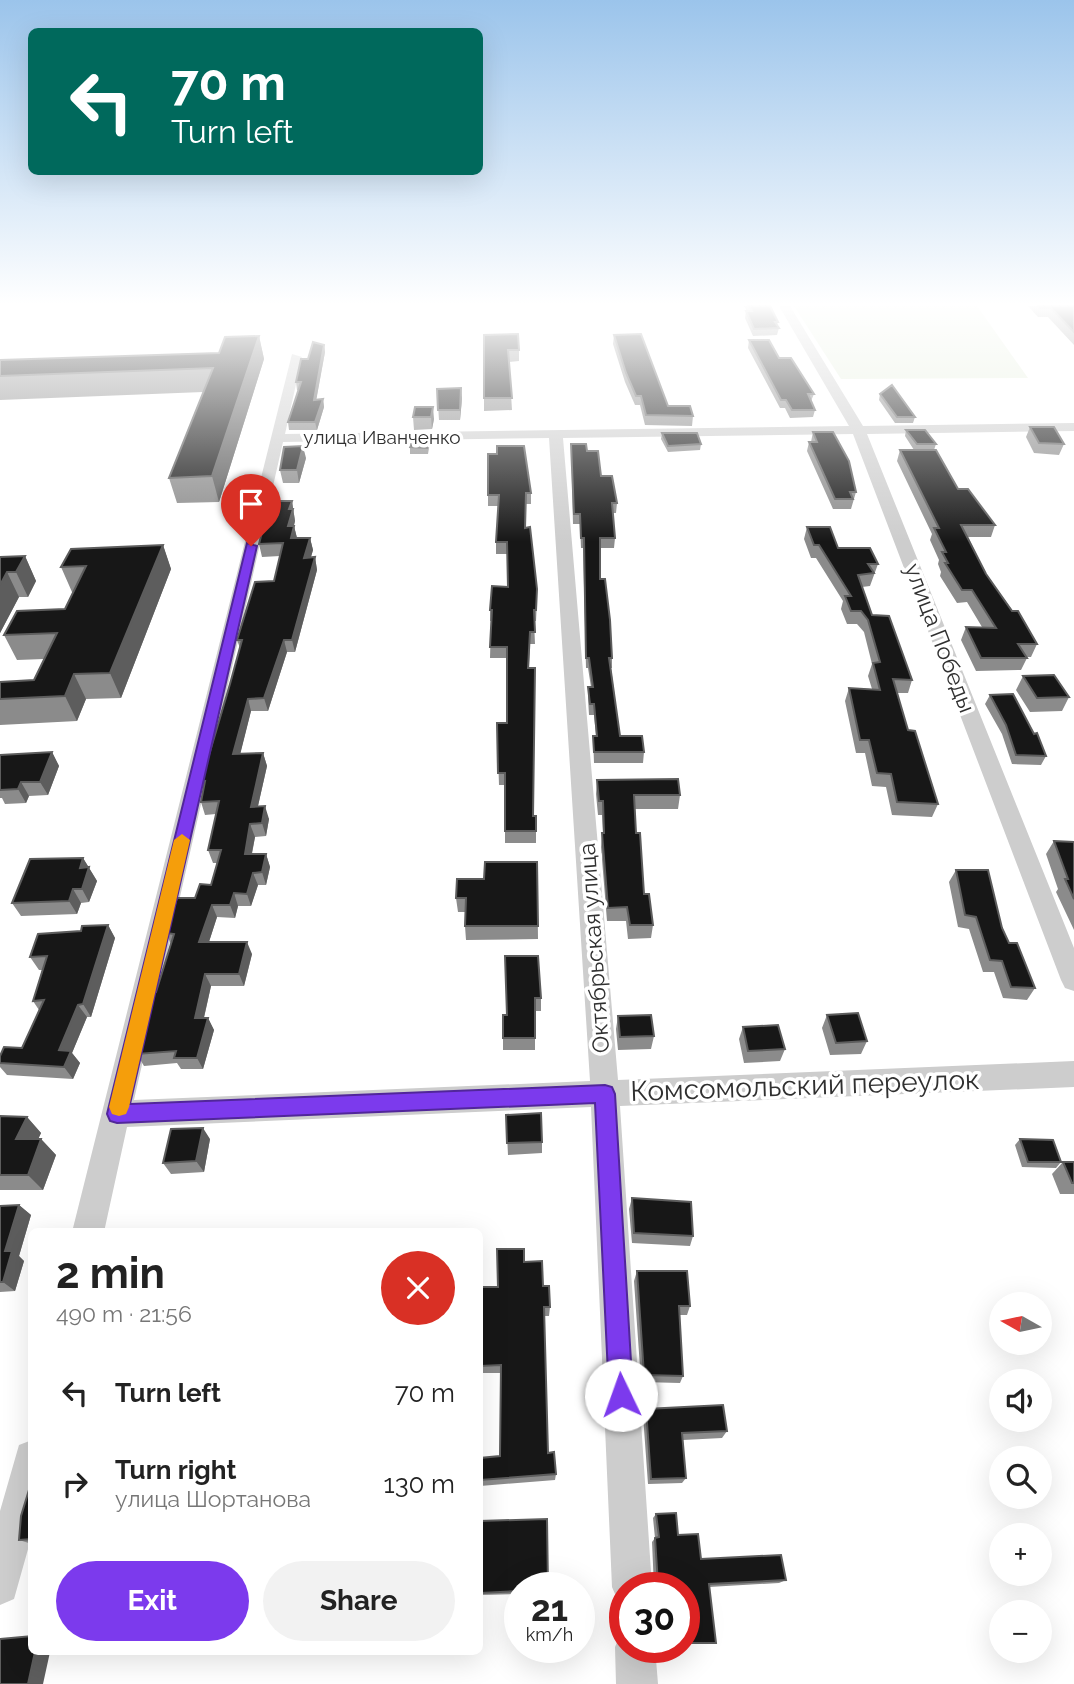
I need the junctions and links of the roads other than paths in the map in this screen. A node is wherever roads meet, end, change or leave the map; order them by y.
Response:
1 (290, 385) edge
2 (831, 385) edge
3 (1074, 427) edge
4 (858, 429) junction
5 (556, 435) junction
6 (277, 438) junction
7 (1074, 980) edge
8 (1074, 1074) edge
9 (605, 1094) junction
10 (117, 1114) junction
11 (89, 1228) edge
12 (28, 1474) edge
13 (631, 1572) edge
14 (0, 1585) edge
15 (636, 1663) edge
16 (637, 1684) edge

1 - 6 street
2 - 4 street, улица Победы
3 - 4 street, улица Иванченко
4 - 5 street, улица Иванченко
4 - 7 street, улица Победы
5 - 6 street, улица Иванченко
5 - 9 street, Октябрьская улица
6 - 10 street
8 - 9 street, Комсомольский переулок
9 - 10 street, Комсомольский переулок
9 - 13 street, Октябрьская улица
10 - 11 street
12 - 14 street
15 - 16 street

